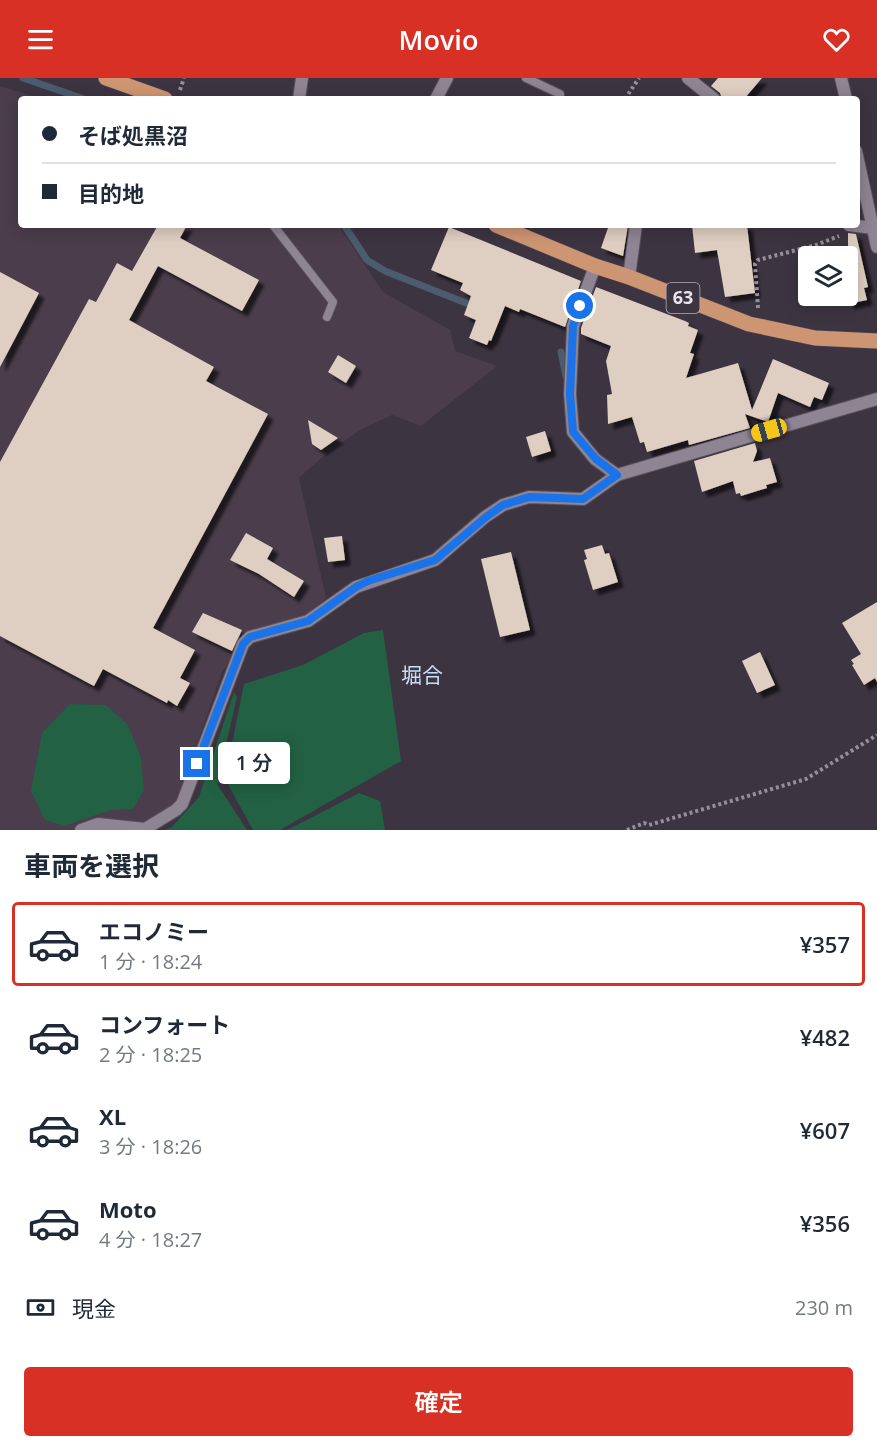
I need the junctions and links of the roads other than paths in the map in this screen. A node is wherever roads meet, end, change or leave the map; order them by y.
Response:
1 (106, 78) edge
2 (302, 78) edge
3 (447, 78) edge
4 (526, 78) edge
5 (688, 78) edge
6 (841, 78) edge
7 (157, 96) edge
8 (299, 96) edge
9 (438, 96) edge
10 (560, 96) edge
11 (710, 96) edge
12 (845, 96) edge
13 (860, 169) edge
14 (860, 226) edge
15 (275, 228) edge
16 (636, 228) edge
17 (873, 228) junction
18 (516, 229) edge
19 (877, 247) edge
20 (595, 266) junction
21 (629, 277) junction
22 (327, 317) dead end
23 (877, 341) edge
24 (877, 399) edge
25 (617, 475) junction
26 (81, 830) edge

1 - 7 main road
2 - 8 street
3 - 9 street
4 - 10 lane
5 - 11 street
6 - 12 street
13 - 17 street
14 - 17 street
15 - 22 lane
16 - 21 street
17 - 19 street
18 - 20 main road, 63
20 - 21 main road, 63
20 - 25 street
21 - 23 main road, 63
24 - 25 street
25 - 26 street

